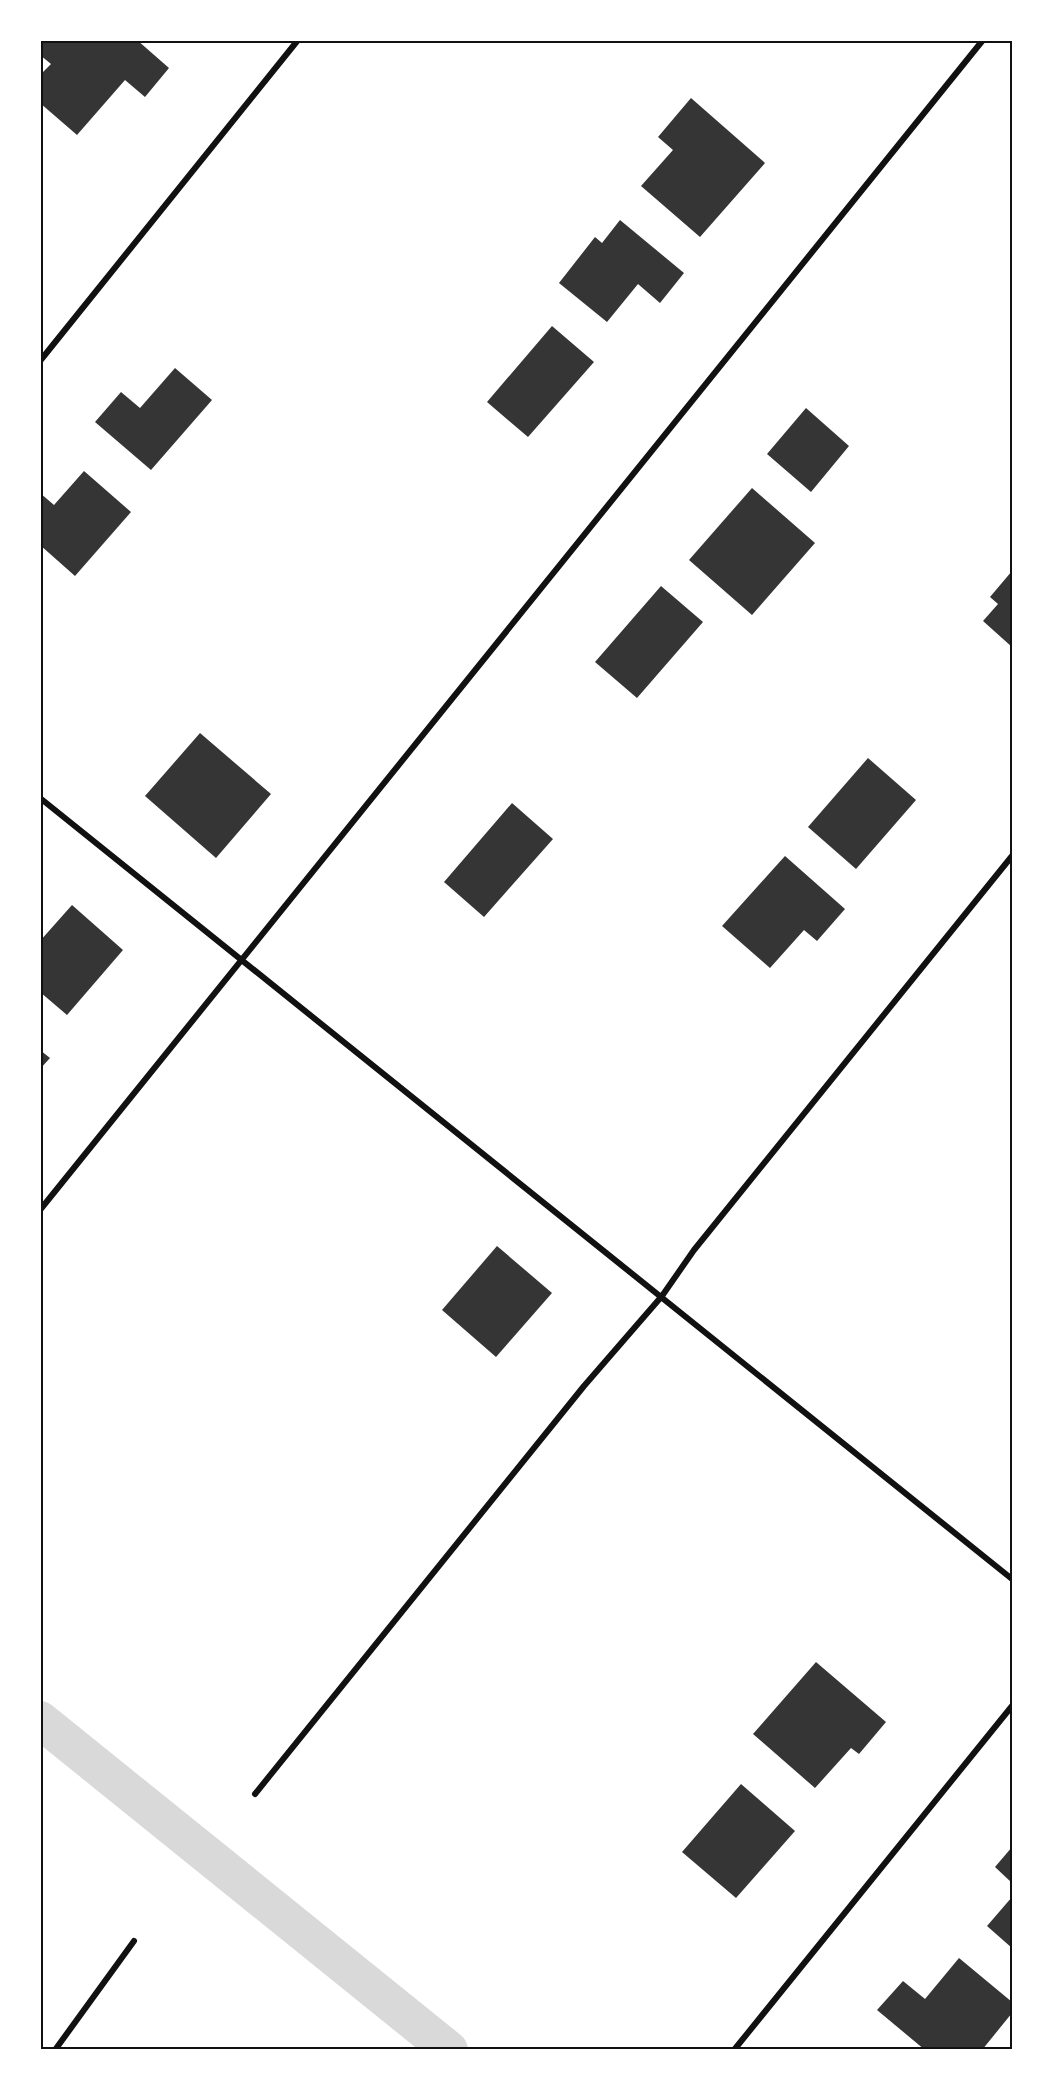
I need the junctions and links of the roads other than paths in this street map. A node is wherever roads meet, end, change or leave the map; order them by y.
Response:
1 (298, 40) edge
2 (983, 40) edge
3 (40, 361) edge
4 (40, 798) edge
5 (1012, 856) edge
6 (244, 960) junction
7 (40, 1210) edge
8 (662, 1296) junction
9 (1012, 1579) edge
10 (1012, 1706) edge
11 (255, 1794) dead end
12 (134, 1941) dead end
13 (55, 2049) edge
14 (734, 2049) edge

1 - 3 street
2 - 6 street
4 - 6 street
5 - 8 street
6 - 7 street
6 - 8 street
8 - 9 street
8 - 11 street
10 - 14 street
12 - 13 street

